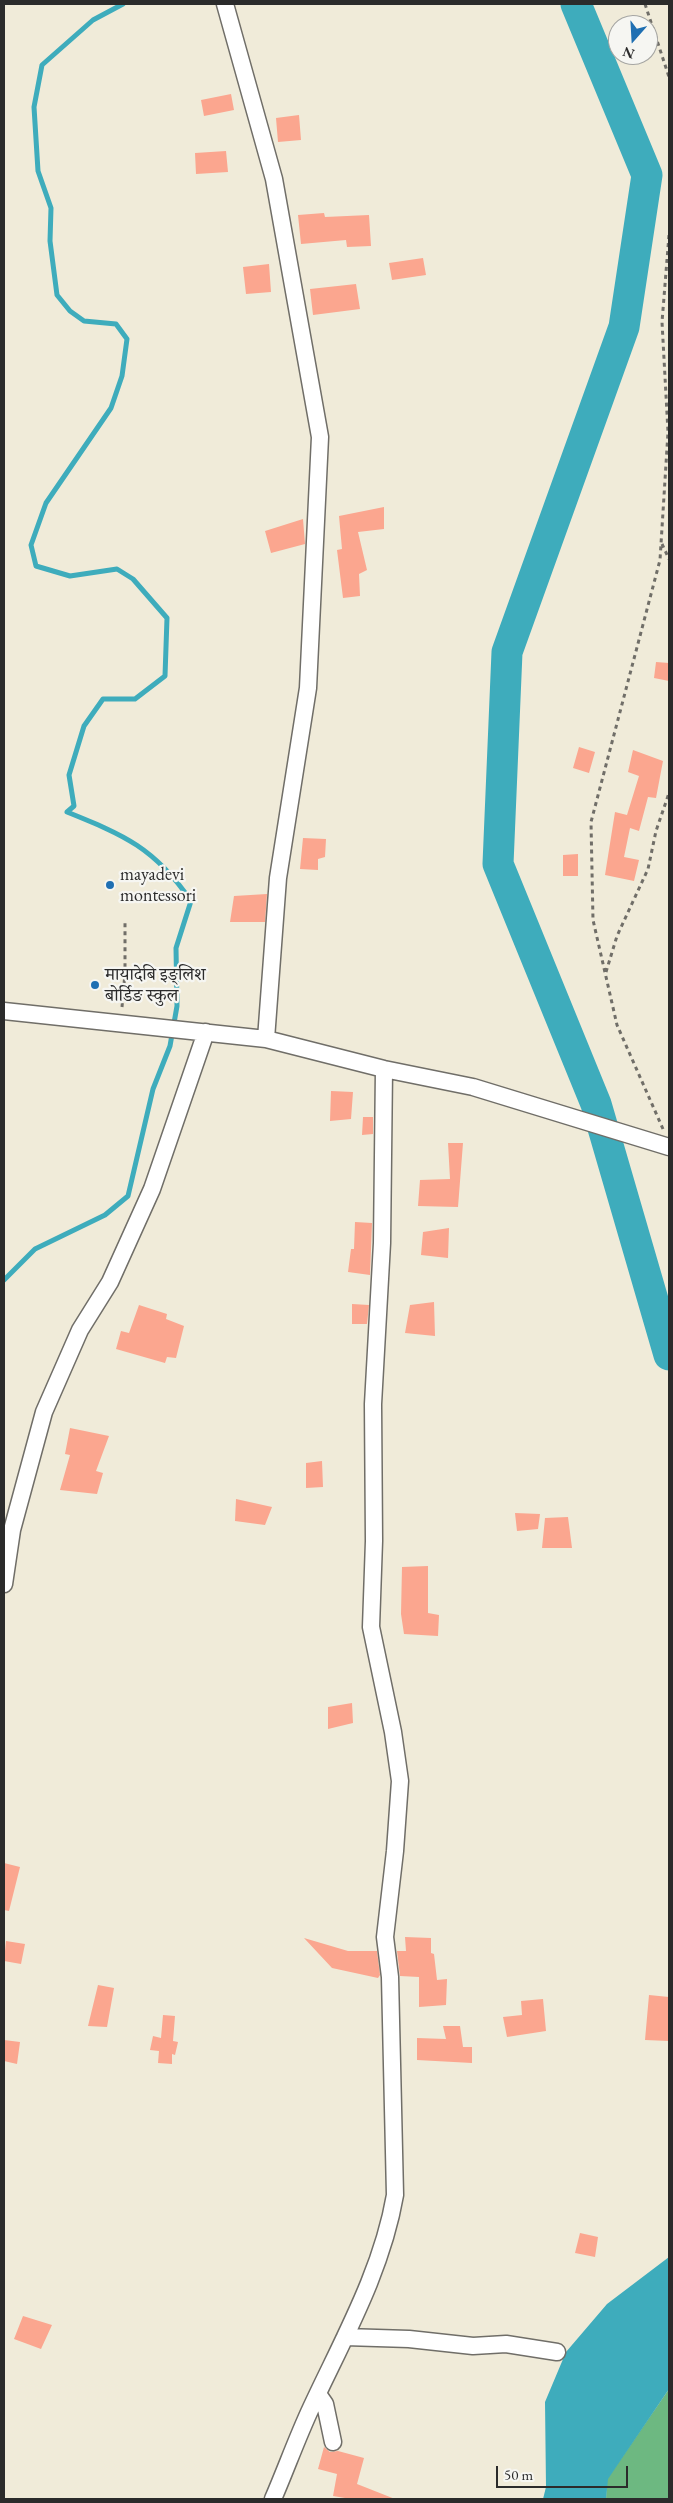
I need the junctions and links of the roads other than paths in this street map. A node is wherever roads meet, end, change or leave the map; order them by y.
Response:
1 (224, 4) edge
2 (4, 1011) edge
3 (206, 1032) junction
4 (266, 1039) junction
5 (384, 1069) junction
6 (662, 1141) edge
7 (4, 1584) edge
8 (345, 2337) junction
9 (557, 2352) dead end
10 (318, 2394) junction
11 (333, 2442) dead end
12 (273, 2499) edge

1 - 4 street
2 - 3 street
3 - 4 street
3 - 7 street
4 - 5 street
5 - 6 street
5 - 8 street
8 - 9 street
8 - 10 street
10 - 11 street
10 - 12 street

